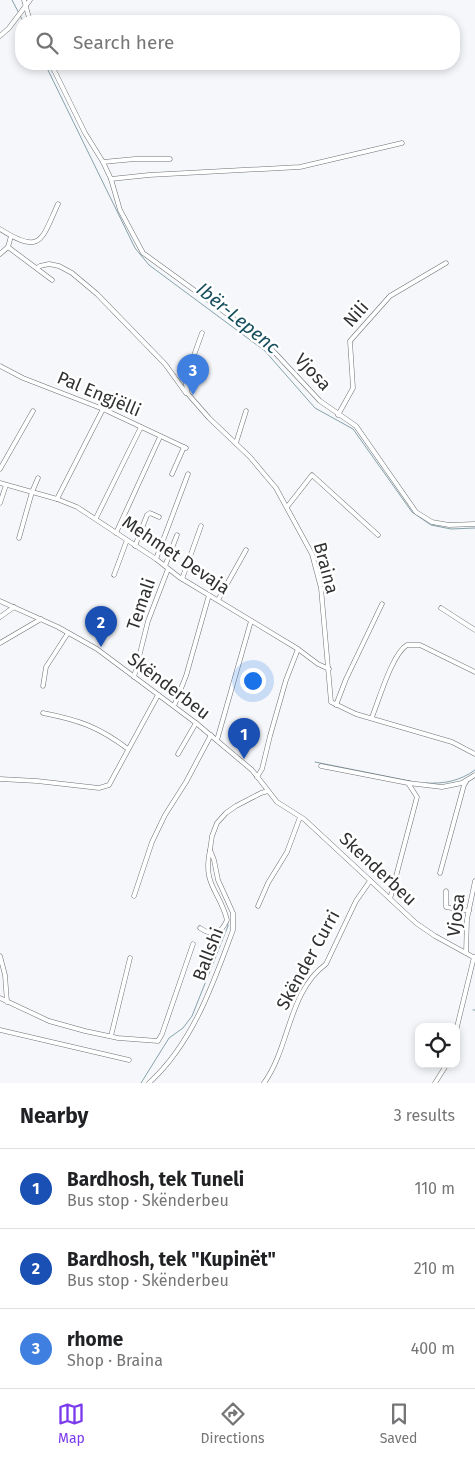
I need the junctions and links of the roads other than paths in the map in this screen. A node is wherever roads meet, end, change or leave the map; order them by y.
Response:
1 (27, 1) edge
2 (18, 15) edge
3 (29, 15) edge
4 (15, 19) edge
5 (0, 36) edge
6 (54, 70) edge
7 (402, 143) dead end
8 (170, 159) dead end
9 (103, 162) junction
10 (111, 179) junction
11 (58, 204) dead end
12 (0, 229) edge
13 (10, 236) junction
14 (8, 247) junction
15 (0, 254) edge
16 (446, 263) dead end
17 (37, 268) junction
18 (52, 280) dead end
19 (202, 333) dead end
20 (0, 366) edge
21 (188, 394) junction
22 (103, 409) junction
23 (33, 411) dead end
24 (246, 411) dead end
25 (338, 415) junction
26 (141, 427) junction
27 (159, 438) dead end
28 (236, 443) junction
29 (0, 469) edge
30 (172, 474) dead end
31 (188, 474) dead end
32 (38, 478) dead end
33 (0, 483) edge
34 (6, 485) junction
35 (32, 492) junction
36 (58, 499) junction
37 (0, 503) edge
38 (287, 507) junction
39 (159, 517) dead end
40 (96, 518) junction
41 (475, 524) edge
42 (201, 526) dead end
43 (116, 533) junction
44 (177, 535) dead end
45 (378, 535) dead end
46 (19, 538) dead end
47 (127, 540) junction
48 (136, 546) junction
49 (246, 550) dead end
50 (156, 559) junction
51 (166, 567) junction
52 (114, 575) dead end
53 (182, 579) junction
54 (209, 595) junction
55 (0, 600) edge
56 (218, 600) junction
57 (382, 604) dead end
58 (14, 607) junction
59 (441, 608) dead end
60 (0, 617) edge
61 (41, 619) junction
62 (251, 621) junction
63 (475, 630) edge
64 (68, 633) junction
65 (0, 643) edge
66 (298, 649) junction
67 (329, 669) junction
68 (475, 672) edge
69 (134, 676) junction
70 (43, 686) dead end
71 (158, 695) junction
72 (174, 706) junction
73 (336, 706) junction
74 (43, 713) dead end
75 (372, 717) junction
76 (196, 723) junction
77 (211, 735) junction
78 (218, 740) junction
79 (128, 749) junction
80 (178, 754) dead end
81 (475, 754) edge
82 (321, 766) dead end
83 (475, 776) edge
84 (258, 778) junction
85 (0, 779) edge
86 (467, 780) junction
87 (408, 783) junction
88 (267, 790) junction
89 (302, 818) junction
90 (210, 850) junction
91 (440, 873) dead end
92 (475, 880) edge
93 (370, 881) junction
94 (446, 891) dead end
95 (134, 896) dead end
96 (390, 899) junction
97 (258, 906) dead end
98 (469, 911) junction
99 (200, 928) dead end
100 (193, 944) dead end
101 (466, 953) junction
102 (0, 956) edge
103 (130, 958) dead end
104 (474, 958) edge
105 (0, 998) edge
106 (7, 1002) junction
107 (458, 1023) edge
108 (0, 1030) edge
109 (111, 1036) junction
110 (129, 1060) dead end
111 (444, 1068) edge
112 (148, 1083) edge
113 (264, 1083) edge
114 (435, 1083) edge

1 - 2 street
1 - 3 street
4 - 5 street
6 - 9 street, Vjosa
7 - 10 street
8 - 9 street
9 - 10 street, Vjosa
10 - 25 street, Vjosa
11 - 13 street
12 - 13 street
13 - 14 street
14 - 15 street
14 - 17 street
16 - 25 street, Nili
17 - 18 street
17 - 21 street, Braina
19 - 21 street
20 - 22 street, Pal Engjëlli
21 - 28 street, Braina
22 - 26 street, Pal Engjëlli
22 - 36 street
23 - 29 street
24 - 28 street
25 - 41 street, Vjosa
26 - 30 street, Pal Engjëlli
26 - 40 street
27 - 43 street
28 - 38 street, Braina
31 - 50 street
32 - 35 street
33 - 34 street, Mehmet Devaja
34 - 35 street, Mehmet Devaja
34 - 37 street
35 - 36 street, Mehmet Devaja
35 - 46 street
36 - 40 street, Mehmet Devaja
38 - 45 street
38 - 67 street, Braina
39 - 48 street
40 - 43 street, Mehmet Devaja
42 - 53 street
43 - 47 street, Mehmet Devaja
44 - 51 street, Temali
47 - 48 street, Mehmet Devaja
47 - 52 street
48 - 50 street, Mehmet Devaja
49 - 56 street
50 - 51 street, Mehmet Devaja
51 - 53 street, Mehmet Devaja
51 - 69 street, Temali
53 - 54 street, Mehmet Devaja
54 - 56 street, Mehmet Devaja
54 - 72 street
55 - 58 street, Skënderbeu
56 - 62 street, Mehmet Devaja
57 - 73 street
58 - 60 street
58 - 61 street, Skënderbeu
59 - 63 street
61 - 64 street, Skënderbeu
61 - 65 street
62 - 66 street, Mehmet Devaja
62 - 78 street
64 - 69 street, Skënderbeu
64 - 70 street
66 - 67 street, Mehmet Devaja
66 - 84 street
67 - 73 street, Braina
68 - 75 street
69 - 71 street, Skënderbeu
71 - 72 street, Skënderbeu
71 - 79 street
72 - 76 street, Skënderbeu
73 - 75 street
74 - 79 street
75 - 81 street
76 - 77 street, Skënderbeu
76 - 80 street
77 - 78 street, Skënderbeu
77 - 95 street
78 - 84 street, Skënderbeu
79 - 85 street
82 - 87 street
83 - 86 street
84 - 88 street, Skënderbeu
86 - 87 street
86 - 91 street
87 - 96 street
88 - 89 street, Skënderbeu
88 - 90 street, Ballshi
89 - 93 street, Skenderbeu
89 - 97 street
90 - 99 street
90 - 112 street, Ballshi
92 - 98 street, Vjosa
93 - 96 street, Skenderbeu
93 - 113 street, Skënder Curri
94 - 98 street
96 - 101 street, Skenderbeu
98 - 101 street, Vjosa
100 - 109 street
101 - 104 street
102 - 106 street
103 - 109 street
104 - 107 street
105 - 106 street
106 - 109 street
108 - 110 street
111 - 114 street

